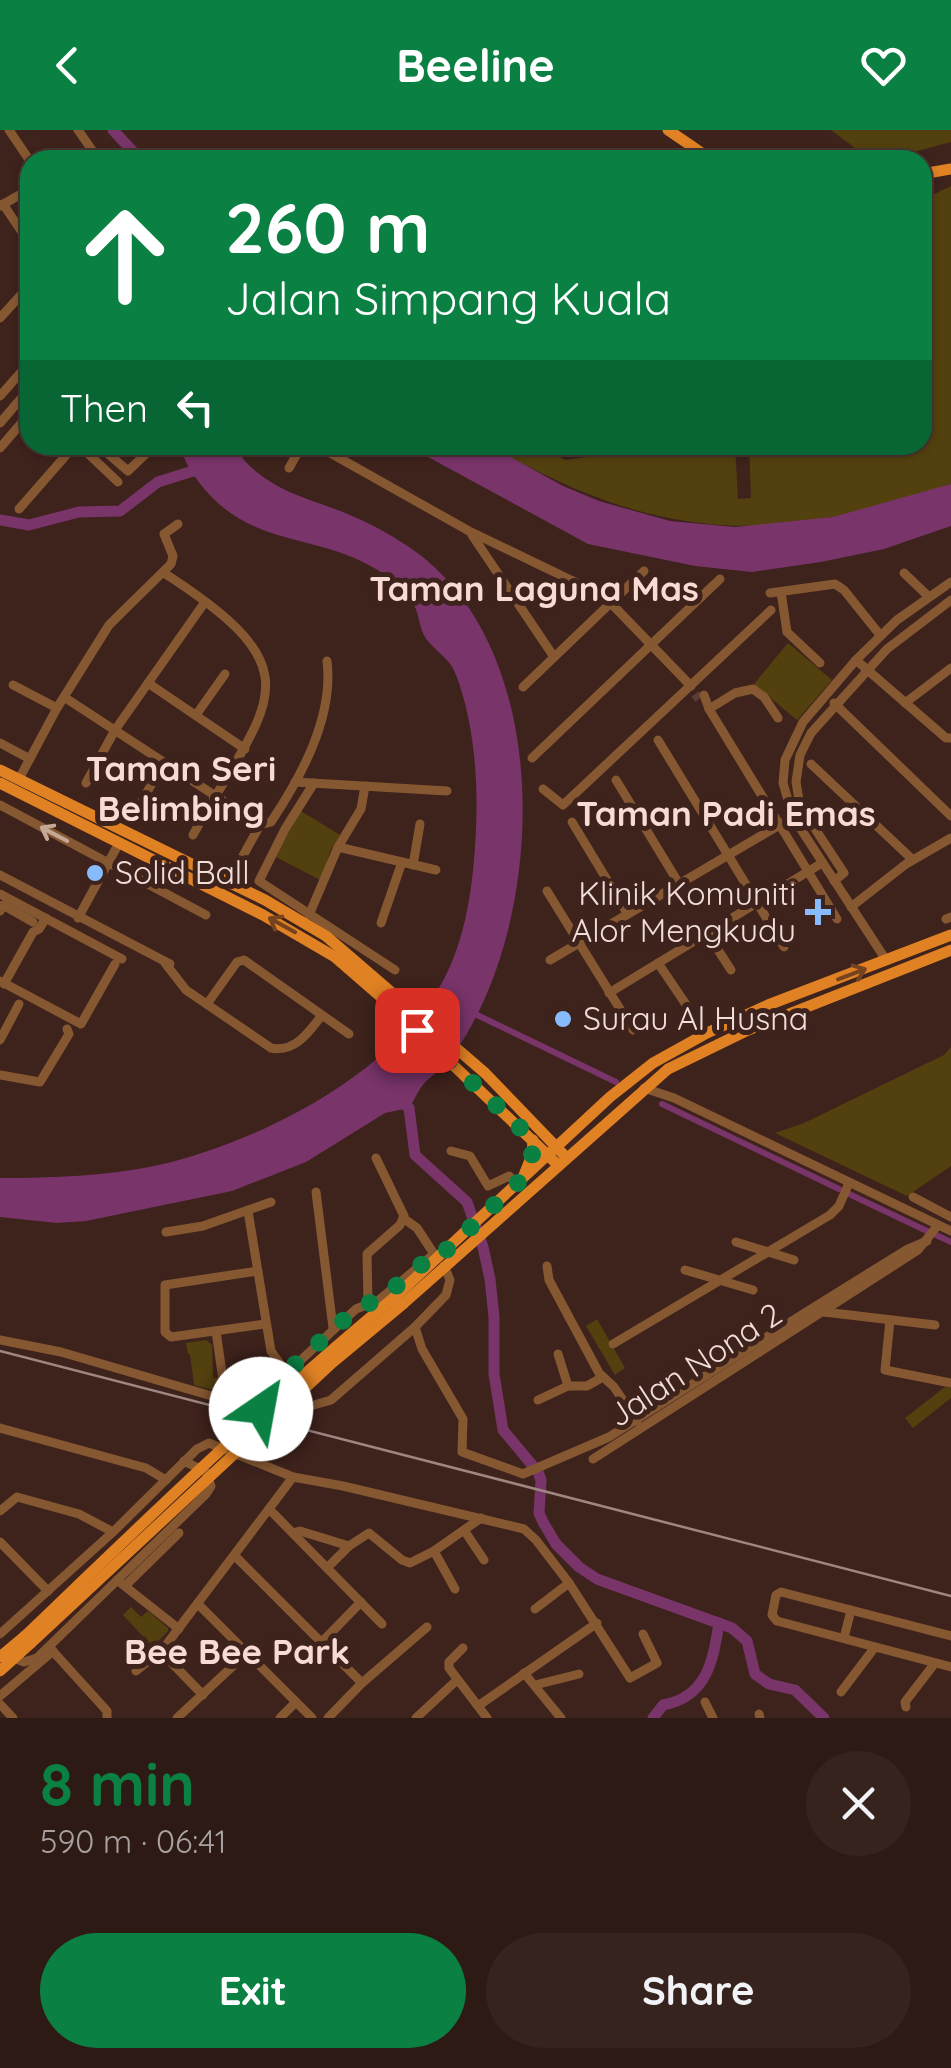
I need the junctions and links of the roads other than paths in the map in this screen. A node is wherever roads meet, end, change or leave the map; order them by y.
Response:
1 (668, 130) edge
2 (10, 132) edge
3 (0, 140) edge
4 (697, 150) edge
5 (2, 205) edge
6 (20, 230) edge
7 (20, 296) edge
8 (0, 318) edge
9 (20, 375) edge
10 (0, 396) edge
11 (20, 400) edge
12 (0, 423) edge
13 (20, 425) edge
14 (0, 448) edge
15 (68, 455) edge
16 (88, 455) edge
17 (110, 455) edge
18 (145, 455) edge
19 (296, 455) edge
20 (334, 455) edge
21 (288, 468) dead end
22 (118, 482) dead end
23 (19, 509) dead end
24 (178, 524) dead end
25 (470, 531) junction
26 (644, 571) dead end
27 (904, 572) dead end
28 (164, 573) junction
29 (720, 578) dead end
30 (951, 582) edge
31 (928, 596) junction
32 (951, 600) edge
33 (206, 602) junction
34 (610, 603) junction
35 (770, 610) dead end
36 (880, 635) junction
37 (651, 645) junction
38 (554, 657) junction
39 (856, 660) junction
40 (327, 661) dead end
41 (820, 663) dead end
42 (951, 668) edge
43 (867, 671) junction
44 (225, 674) dead end
45 (148, 682) junction
46 (13, 685) dead end
47 (523, 687) dead end
48 (696, 691) junction
49 (825, 694) junction
50 (64, 697) junction
51 (905, 703) junction
52 (836, 705) junction
53 (57, 708) junction
54 (709, 709) junction
55 (196, 715) junction
56 (778, 718) dead end
57 (115, 730) junction
58 (948, 738) edge
59 (658, 740) dead end
60 (0, 743) edge
61 (245, 749) junction
62 (532, 758) dead end
63 (30, 759) junction
64 (164, 762) junction
65 (812, 764) dead end
66 (0, 770) edge
67 (19, 779) junction
68 (616, 780) dead end
69 (86, 782) dead end
70 (295, 782) junction
71 (314, 783) junction
72 (1, 786) edge
73 (366, 786) junction
74 (543, 789) dead end
75 (446, 791) dead end
76 (215, 796) junction
77 (0, 805) edge
78 (138, 808) dead end
79 (793, 816) junction
80 (951, 816) edge
81 (572, 822) dead end
82 (420, 824) dead end
83 (780, 824) junction
84 (260, 825) junction
85 (193, 835) dead end
86 (951, 838) edge
87 (120, 844) junction
88 (338, 847) junction
89 (728, 853) junction
90 (913, 860) junction
91 (109, 863) junction
92 (408, 863) junction
93 (822, 863) junction
94 (436, 870) dead end
95 (806, 872) junction
96 (0, 876) edge
97 (834, 881) junction
98 (678, 882) junction
99 (228, 883) junction
100 (546, 892) dead end
101 (757, 902) junction
102 (1, 903) edge
103 (851, 907) junction
104 (627, 913) junction
105 (206, 915) dead end
106 (78, 918) junction
107 (308, 918) junction
108 (837, 919) dead end
109 (37, 922) junction
110 (381, 923) dead end
111 (707, 933) junction
112 (951, 935) edge
113 (577, 943) junction
114 (784, 948) dead end
115 (951, 950) edge
116 (902, 954) junction
117 (550, 960) dead end
118 (886, 960) junction
119 (658, 963) junction
120 (910, 966) junction
121 (395, 970) dead end
122 (731, 970) dead end
123 (2, 983) edge
124 (609, 993) junction
125 (19, 1004) dead end
126 (207, 1004) junction
127 (687, 1006) dead end
128 (322, 1015) junction
129 (67, 1029) dead end
130 (633, 1030) dead end
131 (350, 1034) dead end
132 (0, 1040) edge
133 (0, 1075) edge
134 (644, 1088) junction
135 (537, 1136) junction
136 (568, 1136) junction
137 (552, 1151) junction
138 (451, 1152) dead end
139 (376, 1158) dead end
140 (562, 1161) junction
141 (520, 1181) junction
142 (848, 1183) junction
143 (316, 1192) dead end
144 (914, 1197) dead end
145 (272, 1202) dead end
146 (248, 1211) junction
147 (403, 1218) junction
148 (484, 1222) junction
149 (948, 1225) edge
150 (166, 1232) dead end
151 (927, 1241) junction
152 (736, 1242) dead end
153 (767, 1251) junction
154 (440, 1259) junction
155 (794, 1260) dead end
156 (547, 1266) dead end
157 (686, 1270) dead end
158 (258, 1271) junction
159 (717, 1279) junction
160 (752, 1290) dead end
161 (368, 1302) junction
162 (824, 1312) junction
163 (890, 1320) junction
164 (265, 1324) junction
165 (935, 1325) dead end
166 (414, 1327) junction
167 (333, 1328) junction
168 (216, 1331) junction
169 (0, 1340) edge
170 (613, 1344) dead end
171 (558, 1354) dead end
172 (286, 1372) junction
173 (603, 1377) junction
174 (223, 1380) dead end
175 (951, 1383) edge
176 (568, 1386) junction
177 (538, 1400) dead end
178 (260, 1402) junction
179 (637, 1421) junction
180 (0, 1428) edge
181 (593, 1459) dead end
182 (184, 1461) junction
183 (293, 1477) junction
184 (166, 1480) junction
185 (269, 1509) junction
186 (0, 1511) edge
187 (481, 1518) junction
188 (464, 1530) junction
189 (113, 1532) junction
190 (294, 1532) junction
191 (179, 1533) dead end
192 (0, 1542) edge
193 (348, 1546) junction
194 (434, 1551) junction
195 (234, 1556) junction
196 (484, 1560) dead end
197 (328, 1567) junction
198 (121, 1583) junction
199 (569, 1583) junction
200 (454, 1589) dead end
201 (48, 1592) junction
202 (361, 1602) junction
203 (198, 1604) junction
204 (535, 1610) dead end
205 (851, 1610) junction
206 (596, 1623) junction
207 (382, 1624) dead end
208 (426, 1627) dead end
209 (179, 1629) junction
210 (0, 1634) edge
211 (643, 1634) dead end
212 (951, 1636) edge
213 (844, 1638) junction
214 (321, 1643) junction
215 (875, 1647) junction
216 (163, 1648) junction
217 (463, 1648) dead end
218 (51, 1649) junction
219 (248, 1652) junction
220 (5, 1654) edge
221 (934, 1663) junction
222 (951, 1667) edge
223 (0, 1670) edge
224 (136, 1670) dead end
225 (524, 1673) junction
226 (579, 1674) dead end
227 (458, 1680) junction
228 (362, 1683) junction
229 (535, 1686) junction
230 (841, 1692) dead end
231 (203, 1695) junction
232 (0, 1700) edge
233 (296, 1702) junction
234 (705, 1702) dead end
235 (478, 1706) junction
236 (906, 1707) dead end
237 (13, 1718) edge
238 (107, 1718) edge
239 (178, 1718) edge
240 (280, 1718) edge
241 (312, 1718) edge
242 (328, 1718) edge
243 (416, 1718) edge
244 (487, 1718) edge
245 (561, 1718) edge
246 (713, 1718) edge

1 - 4 main road
2 - 3 street
5 - 6 street
7 - 8 street
9 - 10 street
11 - 12 street
13 - 14 street
15 - 23 street
16 - 22 street
17 - 18 street
19 - 21 street
20 - 25 street
24 - 28 street
25 - 34 street
25 - 38 street
26 - 34 street
27 - 31 street
28 - 33 street
28 - 50 street
29 - 37 street
30 - 31 street
31 - 36 street
32 - 43 street
33 - 45 street
33 - 61 street
34 - 37 street
34 - 38 street
35 - 48 street
36 - 39 street
36 - 41 street
37 - 48 street
37 - 62 street
38 - 47 street
39 - 43 street
39 - 49 street
40 - 70 street
42 - 51 street
43 - 51 street
43 - 52 street
44 - 55 street
45 - 55 street
45 - 57 street
46 - 53 street
48 - 54 street
48 - 74 street
49 - 52 street
49 - 79 street
50 - 53 street
50 - 57 street
51 - 58 street
52 - 80 street
52 - 97 street
53 - 63 street
54 - 56 street
54 - 83 street
55 - 61 street
57 - 64 street
57 - 69 street
59 - 89 street
60 - 63 street
61 - 76 street
63 - 67 street
64 - 76 street
64 - 78 street
65 - 90 street
66 - 67 main road
67 - 99 main road
68 - 98 street
70 - 71 street
70 - 84 street
71 - 73 street
71 - 107 street
72 - 87 main road
73 - 75 street
73 - 88 street
76 - 84 street
76 - 85 street
91 -> 77 street
79 - 83 street
79 - 93 street
81 - 104 street
82 - 92 street
83 - 89 street
83 - 95 street
84 - 99 street
86 - 90 street
87 - 91 street
87 - 99 main road
88 - 92 street
88 - 107 street
89 - 98 street
89 - 101 street
90 - 103 street
91 - 105 street
91 - 106 street
92 - 94 street
92 - 110 street
93 - 95 street
93 - 97 street
95 - 101 street
95 - 108 street
96 - 106 street
97 - 103 street
98 - 104 street
99 - 107 main road
135 -> 99 main road
100 - 113 street
101 - 111 street
101 - 114 street
102 - 109 street
103 - 118 street
104 - 113 street
106 - 126 street
107 - 121 street
107 - 135 main road
109 - 123 street
109 - 123 street
111 - 119 street
111 - 122 street
112 - 116 main road
113 - 117 street
113 - 124 street
115 - 120 main road
116 - 118 main road
116 - 120 main road
136 -> 118 main road
119 - 124 street
119 - 127 street
120 - 134 main road
124 - 130 street
125 - 132 street
126 - 128 street
126 - 128 street
128 - 131 street
129 - 133 street
134 - 140 main road
134 - 142 street
135 - 136 main road
135 - 137 main road
135 - 141 main road
136 - 137 main road
137 - 140 main road
137 - 141 main road
138 - 141 street
139 - 147 street
140 - 148 main road
141 - 148 main road
142 - 149 street
142 - 153 street
143 - 167 street
144 - 149 street
145 - 146 street
146 - 150 street
146 - 158 street
147 - 154 street
147 - 161 street
148 - 154 main road
149 - 151 street
151 - 162 street, Jalan Nona 2
151 - 179 street
152 - 153 street
153 - 155 street
153 - 159 street
154 - 161 street
154 - 166 street
154 - 220 main road, bridge
156 - 173 street
157 - 159 street
158 - 164 street
158 - 168 street
159 - 160 street
159 - 170 street
161 - 167 street
162 - 163 street
162 - 181 street, Jalan Nona 2
163 - 165 street
163 - 175 street
164 - 168 street
164 - 172 street
166 - 178 street
166 - 179 street
167 - 172 street
168 - 174 street
169 - 178 street
171 - 176 street
172 - 178 street
173 - 176 street
173 - 179 street
176 - 177 street
180 - 184 street
182 - 183 street
182 - 184 street
182 - 198 street
183 - 185 street
183 - 187 street
184 - 189 street
185 - 190 street
185 - 195 street
186 - 189 street
187 - 188 street
187 - 199 street
188 - 194 street
188 - 196 street
189 - 201 street
190 - 193 street
190 - 197 street
191 - 198 street
192 - 201 street
193 - 194 street
193 - 197 street
194 - 200 street
195 - 203 street
195 - 214 street
197 - 202 street
198 - 209 street
198 - 218 street
199 - 204 street
199 - 206 street
201 - 210 street
202 - 207 street
202 - 214 street
203 - 209 street
203 - 219 street
205 - 212 street
205 - 213 street
205 - 213 street
206 - 211 street
206 - 225 street
208 - 228 street
209 - 216 street
213 - 215 street
214 - 228 street
215 - 221 street
215 - 230 street
216 - 224 street
216 - 231 street
217 - 227 street
218 - 220 street
218 - 232 street
218 - 238 street
219 - 231 street
219 - 233 street
220 - 223 main road
221 - 222 street
221 - 236 street
225 - 229 street
225 - 235 street
226 - 229 street
227 - 235 street
227 - 243 street
228 - 242 street
229 - 245 street
231 - 239 street
232 - 237 street
233 - 240 street
233 - 241 street
234 - 246 street
235 - 244 street

